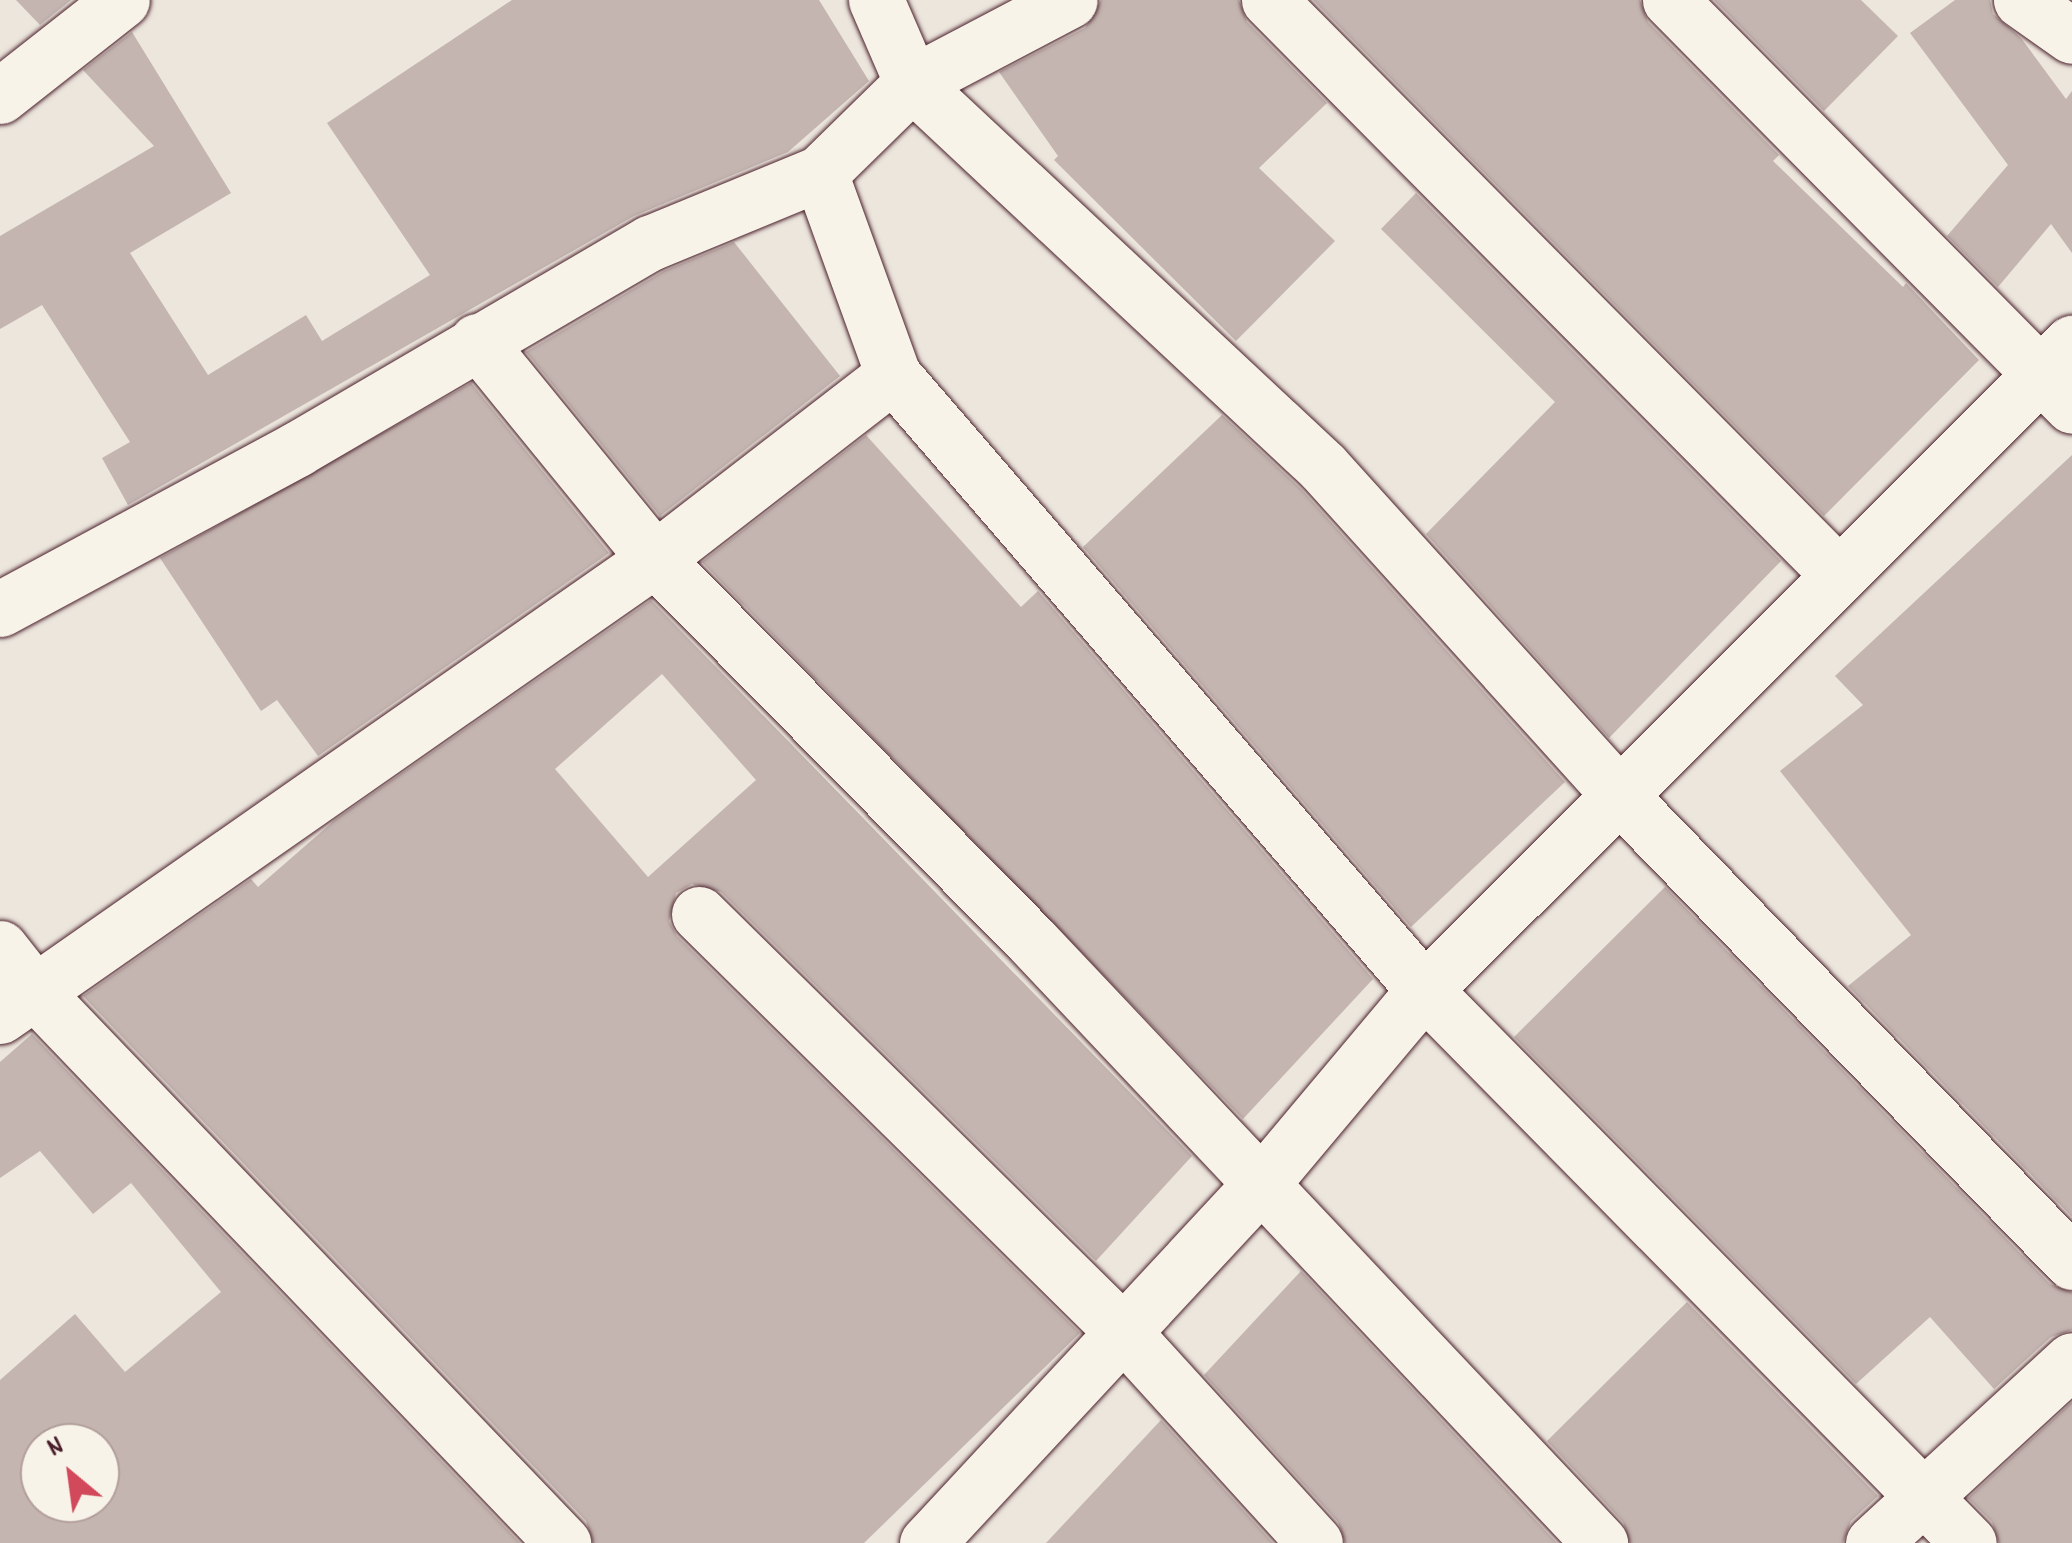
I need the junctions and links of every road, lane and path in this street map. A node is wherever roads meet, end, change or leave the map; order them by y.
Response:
1 (122, 0) edge
2 (876, 0) edge
3 (1070, 0) edge
4 (1269, 0) edge
5 (1670, 0) edge
6 (2021, 0) edge
7 (2072, 36) edge
8 (912, 83) junction
9 (0, 96) edge
10 (820, 173) junction
11 (478, 341) junction
12 (2062, 374) edge
13 (893, 375) junction
14 (655, 560) junction
15 (1837, 574) junction
16 (0, 608) edge
17 (1618, 794) junction
18 (699, 914) dead end
19 (0, 948) edge
20 (1424, 990) junction
21 (17, 1004) edge
22 (1262, 1183) junction
23 (2072, 1262) edge
24 (1123, 1332) junction
25 (2072, 1360) edge
26 (1922, 1494) junction
27 (562, 1543) edge
28 (927, 1543) edge
29 (1316, 1543) edge
30 (1600, 1543) edge
31 (1873, 1543) edge
32 (1969, 1543) edge

1 - 9 street
2 - 8 street
3 - 8 street
4 - 15 street
5 - 12 street
6 - 7 street
8 - 10 street
8 - 17 street
10 - 11 street
10 - 13 street
11 - 14 street
11 - 16 street
12 - 15 street
13 - 14 street
13 - 20 street
14 - 21 street
14 - 22 street
15 - 17 street
17 - 20 street
17 - 23 street
18 - 24 street
19 - 21 street
20 - 22 street
20 - 26 street
21 - 27 street
22 - 24 street
22 - 30 street
24 - 28 street
24 - 29 street
25 - 26 street
26 - 31 street
26 - 32 street

